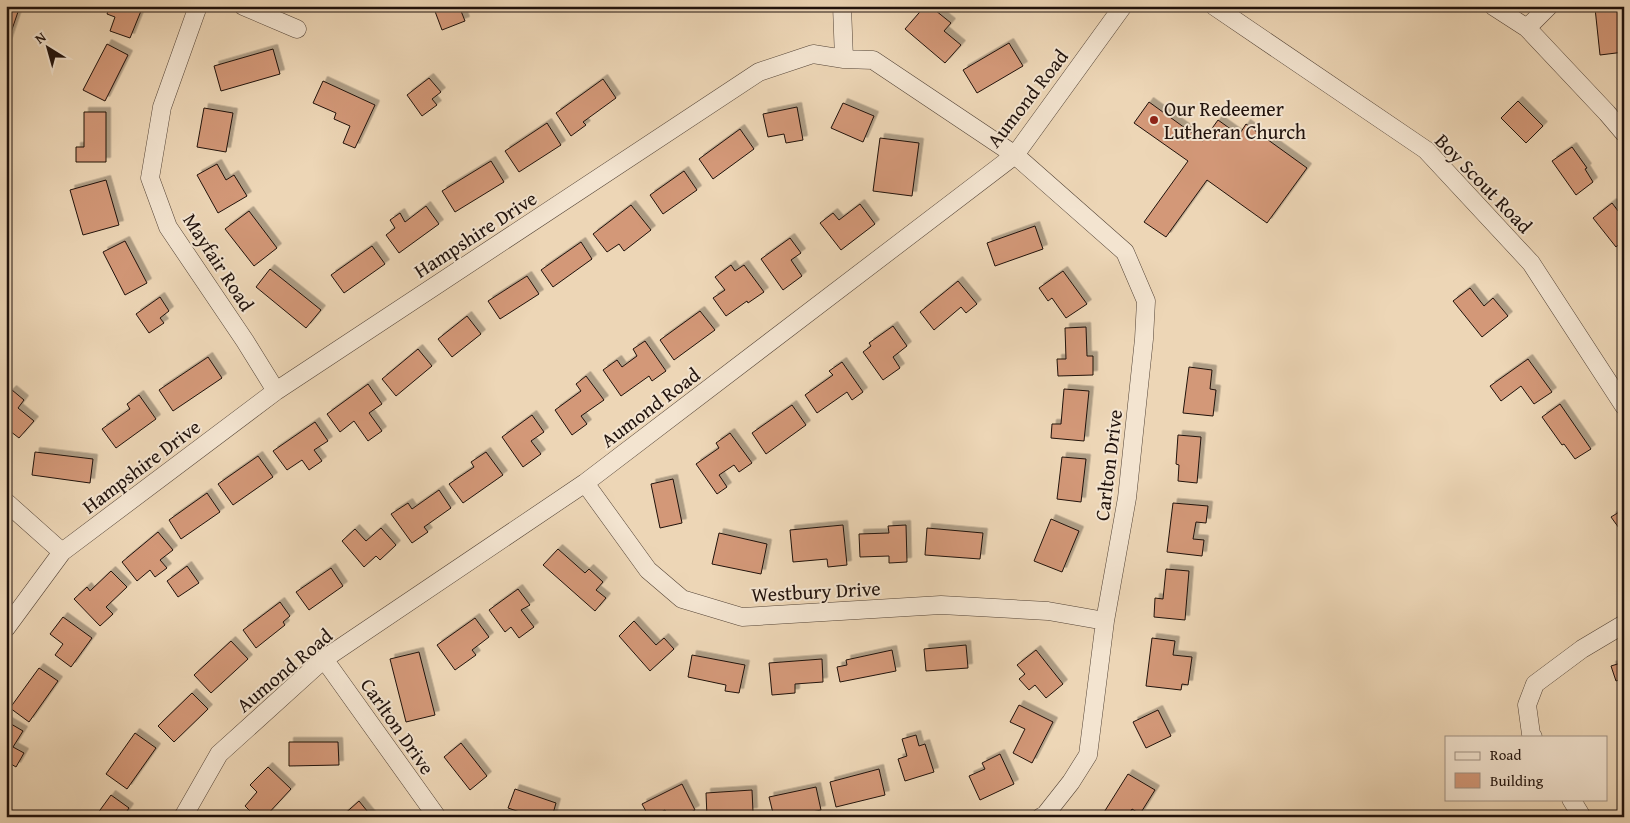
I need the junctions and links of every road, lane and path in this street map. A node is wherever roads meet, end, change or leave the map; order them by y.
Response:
1 (198, 6) edge
2 (243, 6) edge
3 (842, 6) edge
4 (1123, 6) edge
5 (1214, 6) edge
6 (1493, 6) edge
7 (1549, 6) edge
8 (1526, 28) junction
9 (296, 29) dead end
10 (844, 59) junction
11 (1624, 133) edge
12 (1015, 155) junction
13 (276, 391) junction
14 (1624, 406) edge
15 (585, 483) junction
16 (6, 502) edge
17 (62, 552) junction
18 (1105, 621) junction
19 (1624, 624) edge
20 (6, 628) edge
21 (324, 659) junction
22 (1532, 736) edge
23 (1572, 800) edge
24 (183, 817) edge
25 (437, 817) edge
26 (1041, 817) edge
27 (1582, 817) edge

1 - 13 street, Mayfair Road
2 - 9 street
3 - 10 street
4 - 12 street, Aumond Road
5 - 14 street, Boy Scout Road
6 - 8 street
7 - 8 street
8 - 11 street
10 - 12 street, Hampshire Drive
10 - 13 street, Hampshire Drive
12 - 15 street, Aumond Road
12 - 18 street, Carlton Drive
13 - 17 street, Hampshire Drive
15 - 18 street, Westbury Drive
15 - 21 street, Aumond Road
16 - 17 street
17 - 20 street, Hampshire Drive
18 - 26 street, Carlton Drive
19 - 22 street
21 - 24 street, Aumond Road
21 - 25 street, Carlton Drive
23 - 27 street

